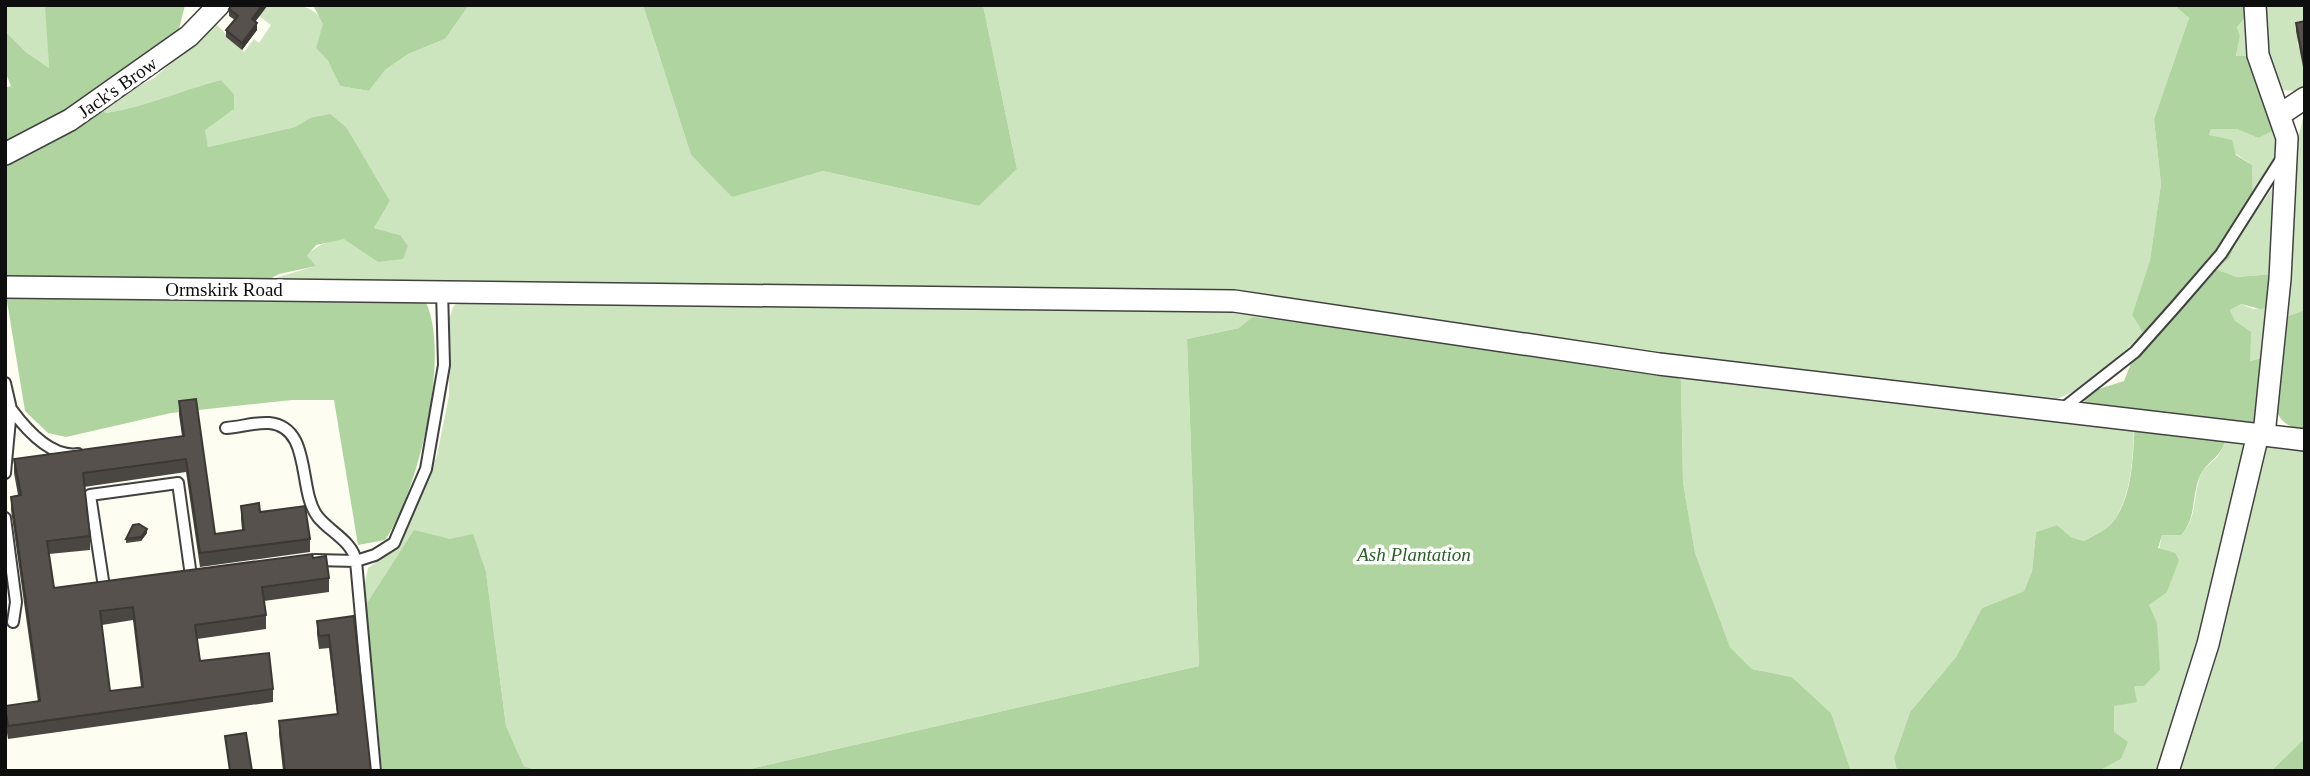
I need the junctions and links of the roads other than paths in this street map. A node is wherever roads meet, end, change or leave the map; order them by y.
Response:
1 (219, 5) edge
2 (2255, 5) edge
3 (2305, 98) edge
4 (2281, 114) junction
5 (2287, 138) junction
6 (5, 154) edge
7 (5, 287) edge
8 (442, 290) junction
9 (5, 383) edge
10 (11, 409) junction
11 (2059, 411) junction
12 (226, 428) dead end
13 (2261, 435) junction
14 (2305, 440) edge
15 (85, 453) edge
16 (5, 473) edge
17 (5, 518) edge
18 (356, 561) junction
19 (299, 562) edge
20 (205, 574) edge
21 (191, 576) junction
22 (178, 578) edge
23 (116, 586) edge
24 (13, 622) dead end
25 (375, 771) edge
26 (2168, 771) edge

1 - 6 street, Jack's Brow
2 - 4 street
3 - 4 street
4 - 5 street
5 - 11 lane
5 - 13 street
7 - 8 street, Ormskirk Road
8 - 11 street, Ormskirk Road
8 - 18 lane
9 - 10 lane
10 - 15 lane
10 - 16 lane
11 - 13 street, Ormskirk Road
12 - 18 lane
13 - 14 street, Ormskirk Road
13 - 26 street
17 - 24 lane
18 - 19 lane
18 - 25 lane
20 - 21 lane
21 - 22 lane
21 - 23 lane

